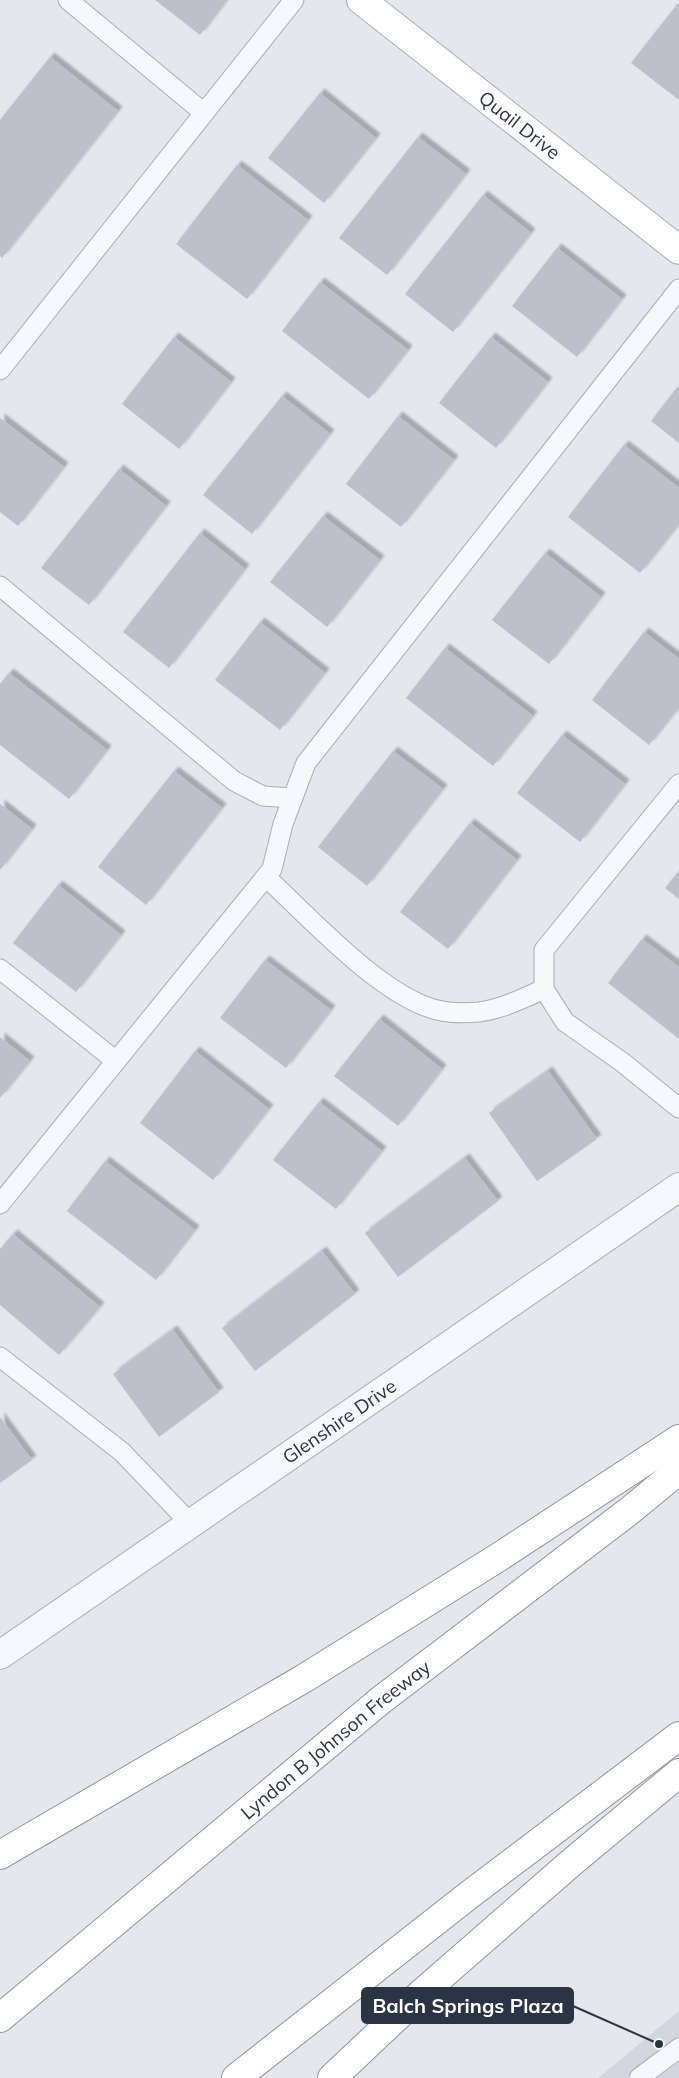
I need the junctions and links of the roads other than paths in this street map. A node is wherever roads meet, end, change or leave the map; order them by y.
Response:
1 (68, 0) edge
2 (294, 0) edge
3 (361, 0) edge
4 (204, 113) junction
5 (679, 250) edge
6 (679, 289) edge
7 (6, 348) edge
8 (0, 370) edge
9 (0, 586) edge
10 (679, 784) edge
11 (292, 798) junction
12 (266, 877) junction
13 (0, 969) edge
14 (544, 989) junction
15 (116, 1061) junction
16 (679, 1108) edge
17 (679, 1187) edge
18 (0, 1204) edge
19 (0, 1357) edge
20 (679, 1439) edge
21 (679, 1470) edge
22 (191, 1524) junction
23 (0, 1656) edge
24 (679, 1736) edge
25 (679, 1774) edge
26 (0, 1855) edge
27 (0, 2018) edge
28 (679, 2048) edge
29 (236, 2078) edge
30 (332, 2078) edge
31 (639, 2078) edge

1 - 4 lane
2 - 4 lane
3 - 5 main road, Quail Drive
4 - 7 lane
6 - 11 lane
7 - 8 lane
9 - 11 lane
10 - 14 lane
11 - 12 lane
12 - 14 lane
12 - 15 lane
13 - 15 lane
14 - 16 lane
15 - 18 lane
17 - 22 street, Glenshire Drive
19 - 22 lane
20 - 26 main road
21 - 27 main road, Lyndon B Johnson Freeway
22 - 23 street, Glenshire Drive
24 - 29 main road
25 - 30 main road
28 - 31 lane

